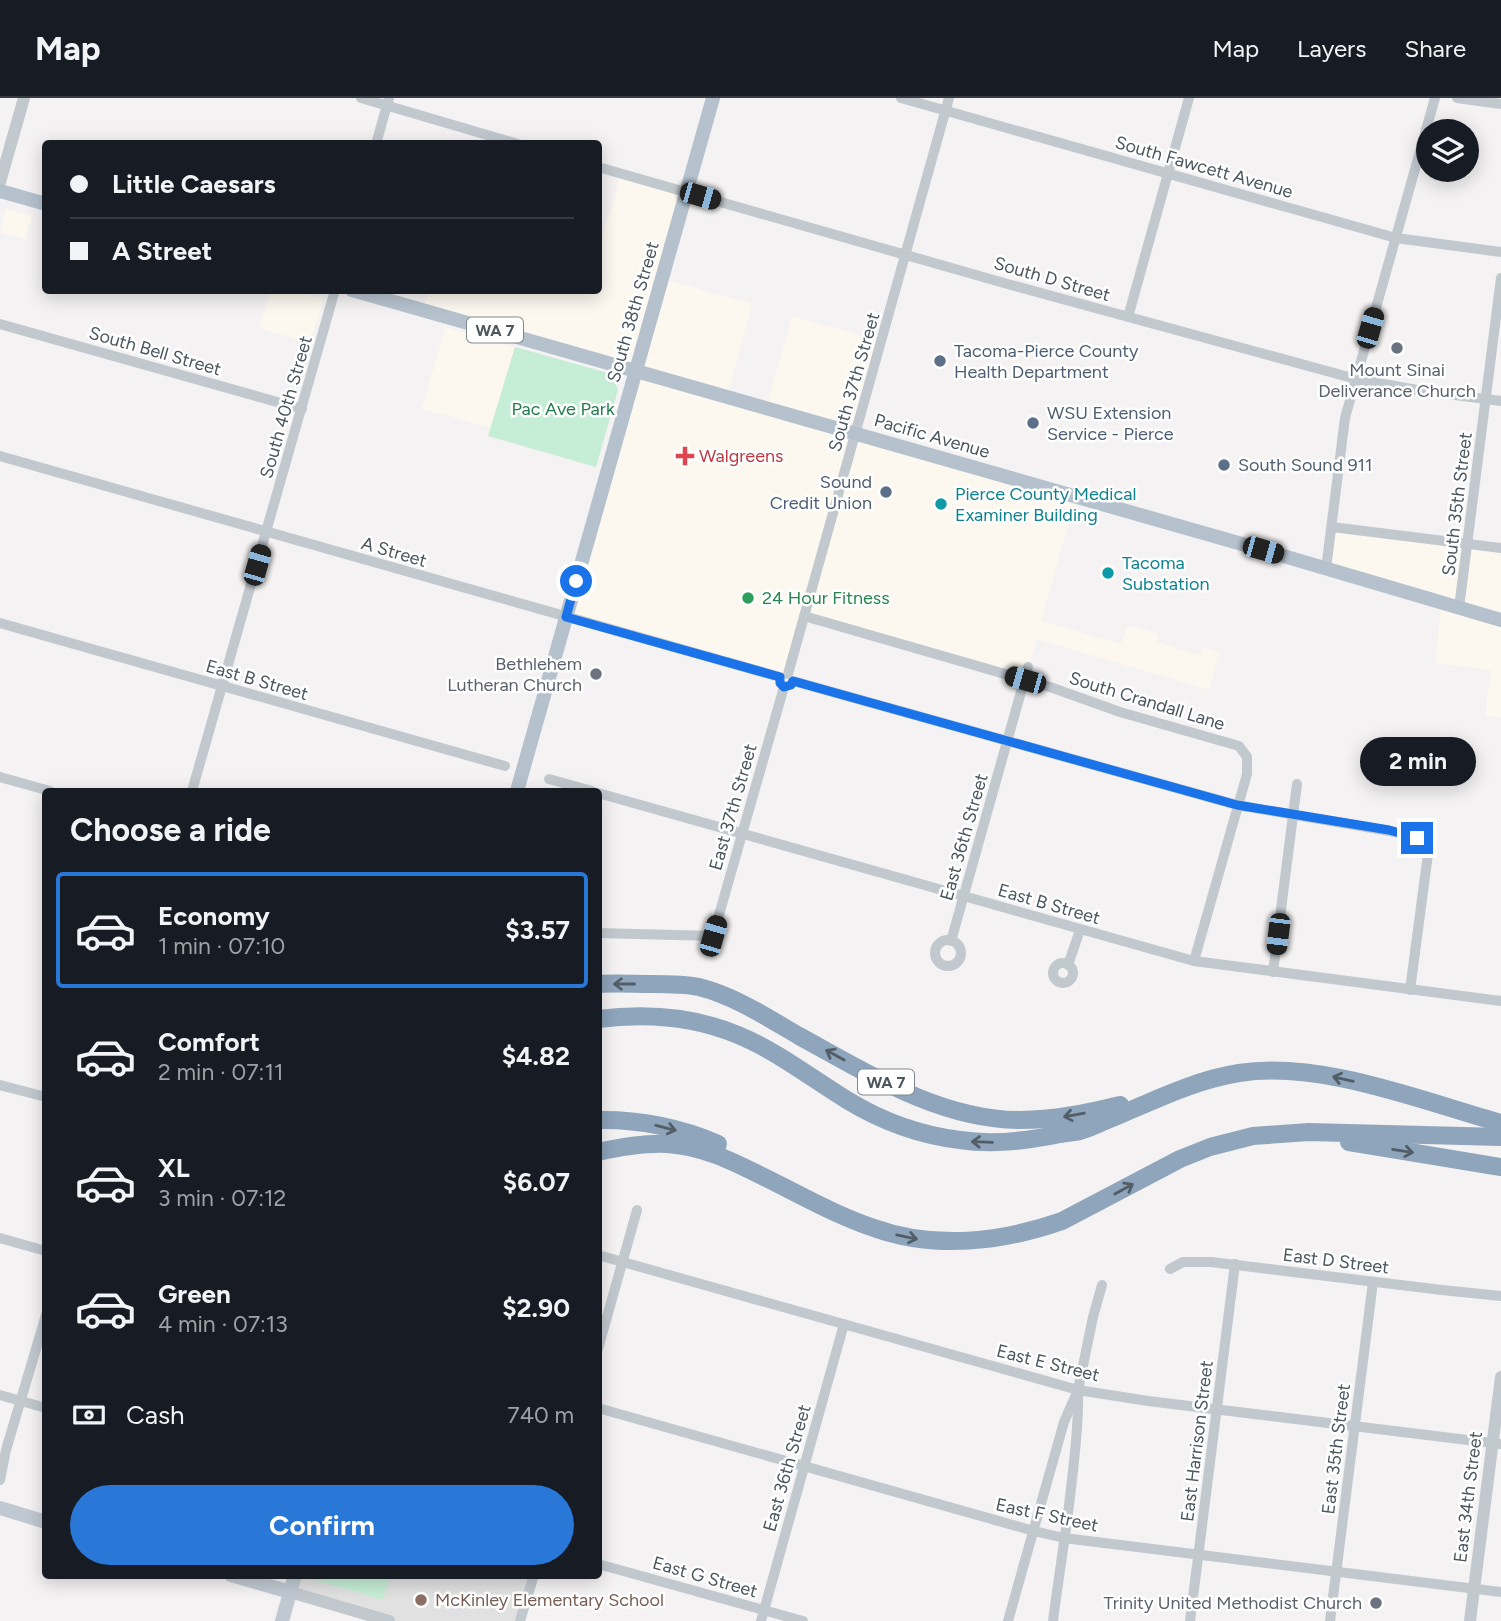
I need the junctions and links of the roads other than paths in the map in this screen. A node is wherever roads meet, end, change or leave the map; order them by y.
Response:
1 (24, 98) edge
2 (361, 98) edge
3 (713, 98) edge
4 (901, 98) edge
5 (949, 98) edge
6 (1189, 98) edge
7 (1435, 98) edge
8 (1457, 98) edge
9 (388, 102) edge
10 (1501, 104) edge
11 (946, 111) junction
12 (377, 140) edge
13 (506, 140) edge
14 (602, 168) edge
15 (1168, 173) junction
16 (0, 182) edge
17 (0, 191) edge
18 (687, 192) junction
19 (42, 203) edge
20 (1396, 238) junction
21 (1501, 252) edge
22 (906, 255) junction
23 (1501, 278) edge
24 (334, 294) edge
25 (366, 294) edge
26 (1128, 317) junction
27 (0, 324) edge
28 (637, 371) junction
29 (1356, 379) junction
30 (1486, 399) junction
31 (1501, 401) edge
32 (302, 409) junction
33 (855, 433) junction
34 (0, 456) edge
35 (1332, 527) junction
36 (267, 532) junction
37 (1468, 544) junction
38 (1501, 548) edge
39 (1326, 569) junction
40 (1460, 608) junction
41 (566, 617) junction
42 (804, 617) junction
43 (1501, 620) edge
44 (0, 623) edge
45 (1028, 667) dead end
46 (786, 680) junction
47 (1025, 680) junction
48 (222, 686) junction
49 (1007, 741) junction
50 (505, 766) dead end
51 (0, 777) edge
52 (549, 779) dead end
53 (1297, 784) dead end
54 (193, 788) edge
55 (518, 788) edge
56 (581, 788) edge
57 (42, 789) edge
58 (602, 794) edge
59 (1237, 805) junction
60 (1293, 814) junction
61 (742, 834) junction
62 (964, 897) junction
63 (1080, 930) junction
64 (602, 933) edge
65 (951, 941) dead end
66 (1194, 961) junction
67 (1068, 965) dead end
68 (1273, 972) junction
69 (602, 984) edge
70 (1410, 989) junction
71 (1501, 1001) edge
72 (602, 1019) edge
73 (0, 1085) edge
74 (1187, 1087) junction
75 (42, 1096) edge
76 (1498, 1115) edge
77 (602, 1120) edge
78 (1287, 1132) junction
79 (1501, 1137) edge
80 (602, 1151) edge
81 (1501, 1167) edge
82 (637, 1210) dead end
83 (842, 1216) junction
84 (0, 1238) edge
85 (42, 1250) edge
86 (602, 1256) edge
87 (623, 1262) junction
88 (1236, 1264) junction
89 (1170, 1269) dead end
90 (1373, 1282) junction
91 (1102, 1285) dead end
92 (1501, 1296) edge
93 (844, 1324) junction
94 (42, 1328) edge
95 (602, 1335) edge
96 (1501, 1377) edge
97 (1077, 1390) junction
98 (0, 1395) edge
99 (20, 1401) junction
100 (42, 1407) edge
101 (1217, 1408) junction
102 (602, 1409) edge
103 (1355, 1426) junction
104 (1497, 1444) edge
105 (804, 1466) junction
106 (0, 1480) edge
107 (0, 1508) edge
108 (42, 1520) edge
109 (1034, 1531) junction
110 (1064, 1538) junction
111 (1199, 1554) junction
112 (602, 1564) edge
113 (1336, 1571) junction
114 (245, 1579) edge
115 (294, 1579) edge
116 (533, 1579) edge
117 (1474, 1588) junction
118 (290, 1592) junction
119 (1501, 1592) edge
120 (764, 1610) junction
121 (282, 1621) edge
122 (389, 1621) edge
123 (520, 1621) edge
124 (761, 1621) edge
125 (803, 1621) edge
126 (1008, 1621) edge
127 (1053, 1621) edge
128 (1190, 1621) edge
129 (1330, 1621) edge
130 (1470, 1621) edge

1 - 16 street
2 - 9 street
3 - 18 main road, South 38th Street
4 - 11 street, South Fawcett Avenue
5 - 11 street, South 37th Street
6 - 15 street
7 - 20 street
8 - 10 street
9 - 12 street
9 - 13 street
11 - 15 street, South Fawcett Avenue
11 - 22 street, South 37th Street
14 - 18 street, South D Street
15 - 20 street, South Fawcett Avenue
15 - 26 street
17 - 19 main road
18 - 22 street, South D Street
18 - 28 main road, South 38th Street
20 - 21 street, South Fawcett Avenue
20 - 29 street
22 - 26 street, South D Street
22 - 33 street, South 37th Street
23 - 30 street, South 35th Street
24 - 32 street, South 40th Street
25 - 28 main road, Pacific Avenue / WA 7
26 - 29 street, South D Street
27 - 32 street, South Bell Street
28 - 33 main road, Pacific Avenue
28 - 41 main road, South 38th Street
29 - 30 street, South D Street
29 - 35 street
30 - 31 street, South D Street
30 - 37 street, South 35th Street
32 - 36 street, South 40th Street
33 - 39 main road, Pacific Avenue
33 - 42 street, South 37th Street
34 - 36 street, A Street
35 - 37 street
35 - 39 street
36 - 41 street, A Street
36 - 48 street, South 40th Street
37 - 38 street
37 - 40 street, South 35th Street
39 - 40 main road, Pacific Avenue
40 - 43 main road, Pacific Avenue
41 - 46 street, A Street
41 - 55 main road, South 38th Street
42 - 46 street, South 37th Street
42 - 47 street, South Crandall Lane
44 - 48 street, East B Street
45 - 47 street, East 36th Street
46 - 49 street, A Street
46 - 61 street, East 37th Street
47 - 49 street, East 36th Street
47 - 59 street, South Crandall Lane
48 - 50 street, East B Street
48 - 54 street, South 40th Street
49 - 59 street, A Street
49 - 62 street, East 36th Street
51 - 57 street
52 - 56 street
53 - 60 street
58 - 61 street, East B Street
59 - 60 street, A Street
59 - 66 street
60 - 68 street
60 - 70 street, A Street
61 - 62 street, East B Street
61 - 64 street, East 37th Street
62 - 63 street, East B Street
62 - 65 street, East 36th Street
63 - 66 street, East B Street
63 - 67 street
66 - 68 street, East B Street
68 - 70 street, East B Street
74 -> 69 highway, WA 7
70 - 71 street, East B Street
74 -> 72 highway
73 - 75 street
76 -> 74 highway, WA 7
77 -> 83 highway
78 - 79 highway
78 -> 81 highway
83 -> 78 highway
80 - 83 highway
82 - 87 street
84 - 85 street
86 - 87 street, East E Street
87 - 93 street, East E Street
87 - 95 street
88 - 89 street, East D Street
88 - 90 street, East D Street
88 - 101 street, East Harrison Street
90 - 92 street, East D Street
90 - 103 street, East 35th Street
91 - 97 street
93 - 97 street, East E Street
93 - 105 street, East 36th Street
94 - 99 street
96 - 104 street, East 34th Street
97 - 101 street, East E Street
97 - 109 street
97 - 110 street
98 - 99 street
99 - 100 street
99 - 106 street
101 - 103 street, East E Street
101 - 111 street, East Harrison Street
102 - 105 street, East F Street
103 - 104 street, East E Street
103 - 113 street, East 35th Street
104 - 117 street, East 34th Street
105 - 109 street, East F Street
105 - 120 street, East 36th Street
107 - 108 main road
109 - 110 street, East F Street
109 - 126 street
110 - 111 street, East F Street
110 - 127 street
111 - 113 street, East F Street
111 - 128 street, East Harrison Street
112 - 120 street, East G Street
113 - 117 street, East F Street
113 - 129 street, East 35th Street
114 - 118 main road
115 - 118 main road
116 - 123 street
117 - 119 street, East F Street
117 - 130 street, East 34th Street
118 - 121 main road
118 - 122 street
120 - 124 street, East 36th Street
120 - 125 street, East G Street

